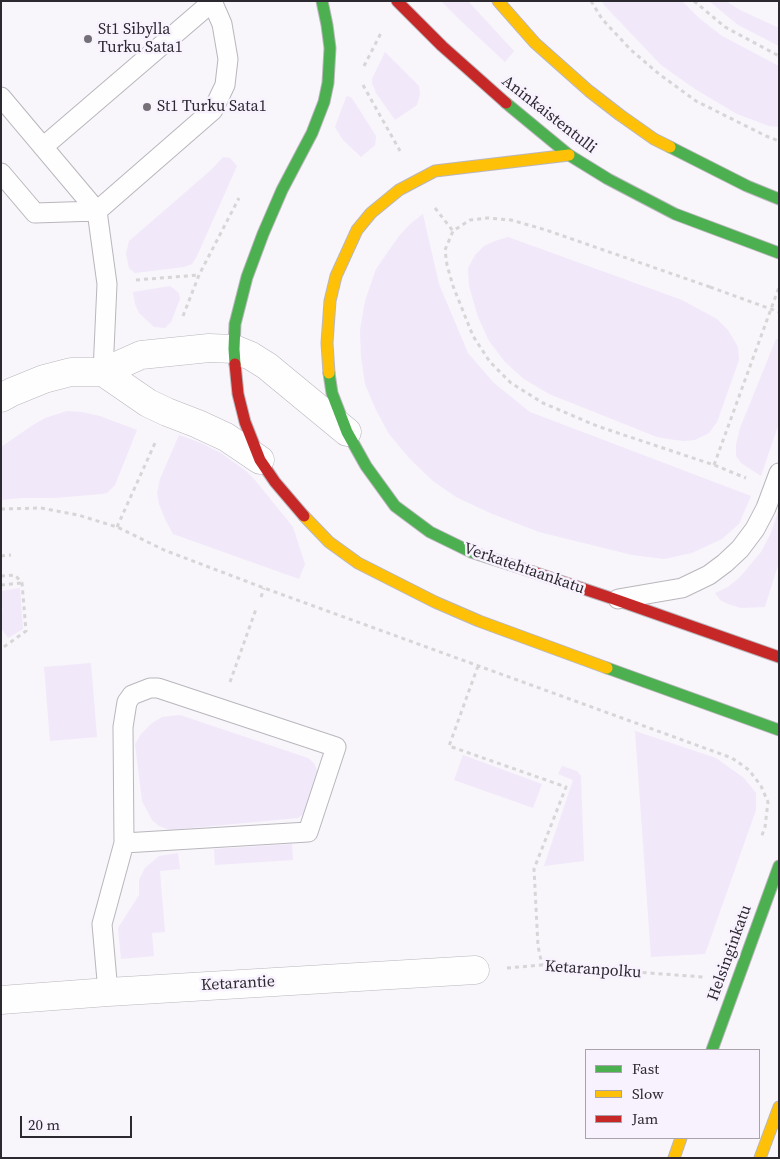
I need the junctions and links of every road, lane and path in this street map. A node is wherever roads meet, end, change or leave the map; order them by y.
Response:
1 (212, 1) edge
2 (322, 1) edge
3 (397, 1) edge
4 (498, 1) edge
5 (592, 1) edge
6 (694, 1) edge
7 (529, 18) dead end
8 (381, 33) dead end
9 (535, 43) junction
10 (779, 56) edge
11 (363, 68) dead end
12 (363, 85) dead end
13 (1, 97) edge
14 (779, 141) edge
15 (396, 145) dead end
16 (43, 147) junction
17 (569, 155) junction
18 (1, 173) edge
19 (240, 196) dead end
20 (779, 199) edge
21 (434, 206) dead end
22 (97, 211) junction
23 (453, 231) junction
24 (779, 253) edge
25 (199, 276) junction
26 (130, 281) dead end
27 (779, 287) edge
28 (779, 312) edge
29 (181, 322) dead end
30 (234, 349) junction
31 (102, 372) junction
32 (1, 398) edge
33 (347, 432) junction
34 (157, 437) dead end
35 (260, 460) junction
36 (779, 473) edge
37 (1, 509) edge
38 (117, 528) junction
39 (12, 555) dead end
40 (1, 556) edge
41 (1, 576) edge
42 (22, 583) junction
43 (1, 585) edge
44 (264, 588) junction
45 (261, 597) dead end
46 (614, 599) junction
47 (256, 609) dead end
48 (1, 649) edge
49 (779, 657) edge
50 (478, 666) junction
51 (220, 708) junction
52 (779, 730) edge
53 (732, 758) dead end
54 (124, 843) junction
55 (779, 866) edge
56 (542, 965) junction
57 (475, 970) joint
58 (711, 978) dead end
59 (108, 992) junction
60 (1, 1000) edge
61 (712, 1049) edge
62 (779, 1107) edge
63 (681, 1139) edge
64 (674, 1158) edge
65 (760, 1158) edge

1 - 16 lane
1 - 22 lane
2 - 30 main road
3 - 17 main road, Aninkaistentulli
4 - 9 main road
5 - 14 path
6 - 10 path
7 - 9 main road
8 - 11 path
9 - 20 main road
12 - 15 path
13 - 16 lane
16 - 22 lane
17 - 24 main road, Aninkaistentulli
17 - 33 main road
18 - 22 lane
19 - 25 path
21 - 23 path
22 - 31 lane
23 - 27 path
23 - 28 path, bridge
25 - 26 path
25 - 29 path
30 - 31 street, Verkatehtaankatu
30 - 33 street, Verkatehtaankatu
30 - 35 main road
31 - 32 street, Verkatehtaankatu
31 - 35 street
33 - 46 main road, Verkatehtaankatu
34 - 38 path
35 - 52 main road
36 - 46 lane
37 - 38 path
38 - 44 path
39 - 40 path
41 - 42 path
42 - 43 path
42 - 48 path
44 - 45 path
44 - 50 path
46 - 49 main road, Verkatehtaankatu
47 - 51 path
50 - 53 path
50 - 56 path
51 - 54 lane
51 - 54 lane
54 - 59 lane
55 - 61 main road, Helsinginkatu
56 - 57 path, Ketaranpolku
56 - 58 path, Ketaranpolku
57 - 59 street, Ketarantie
59 - 60 street, Ketarantie
62 - 65 main road
63 - 64 main road

